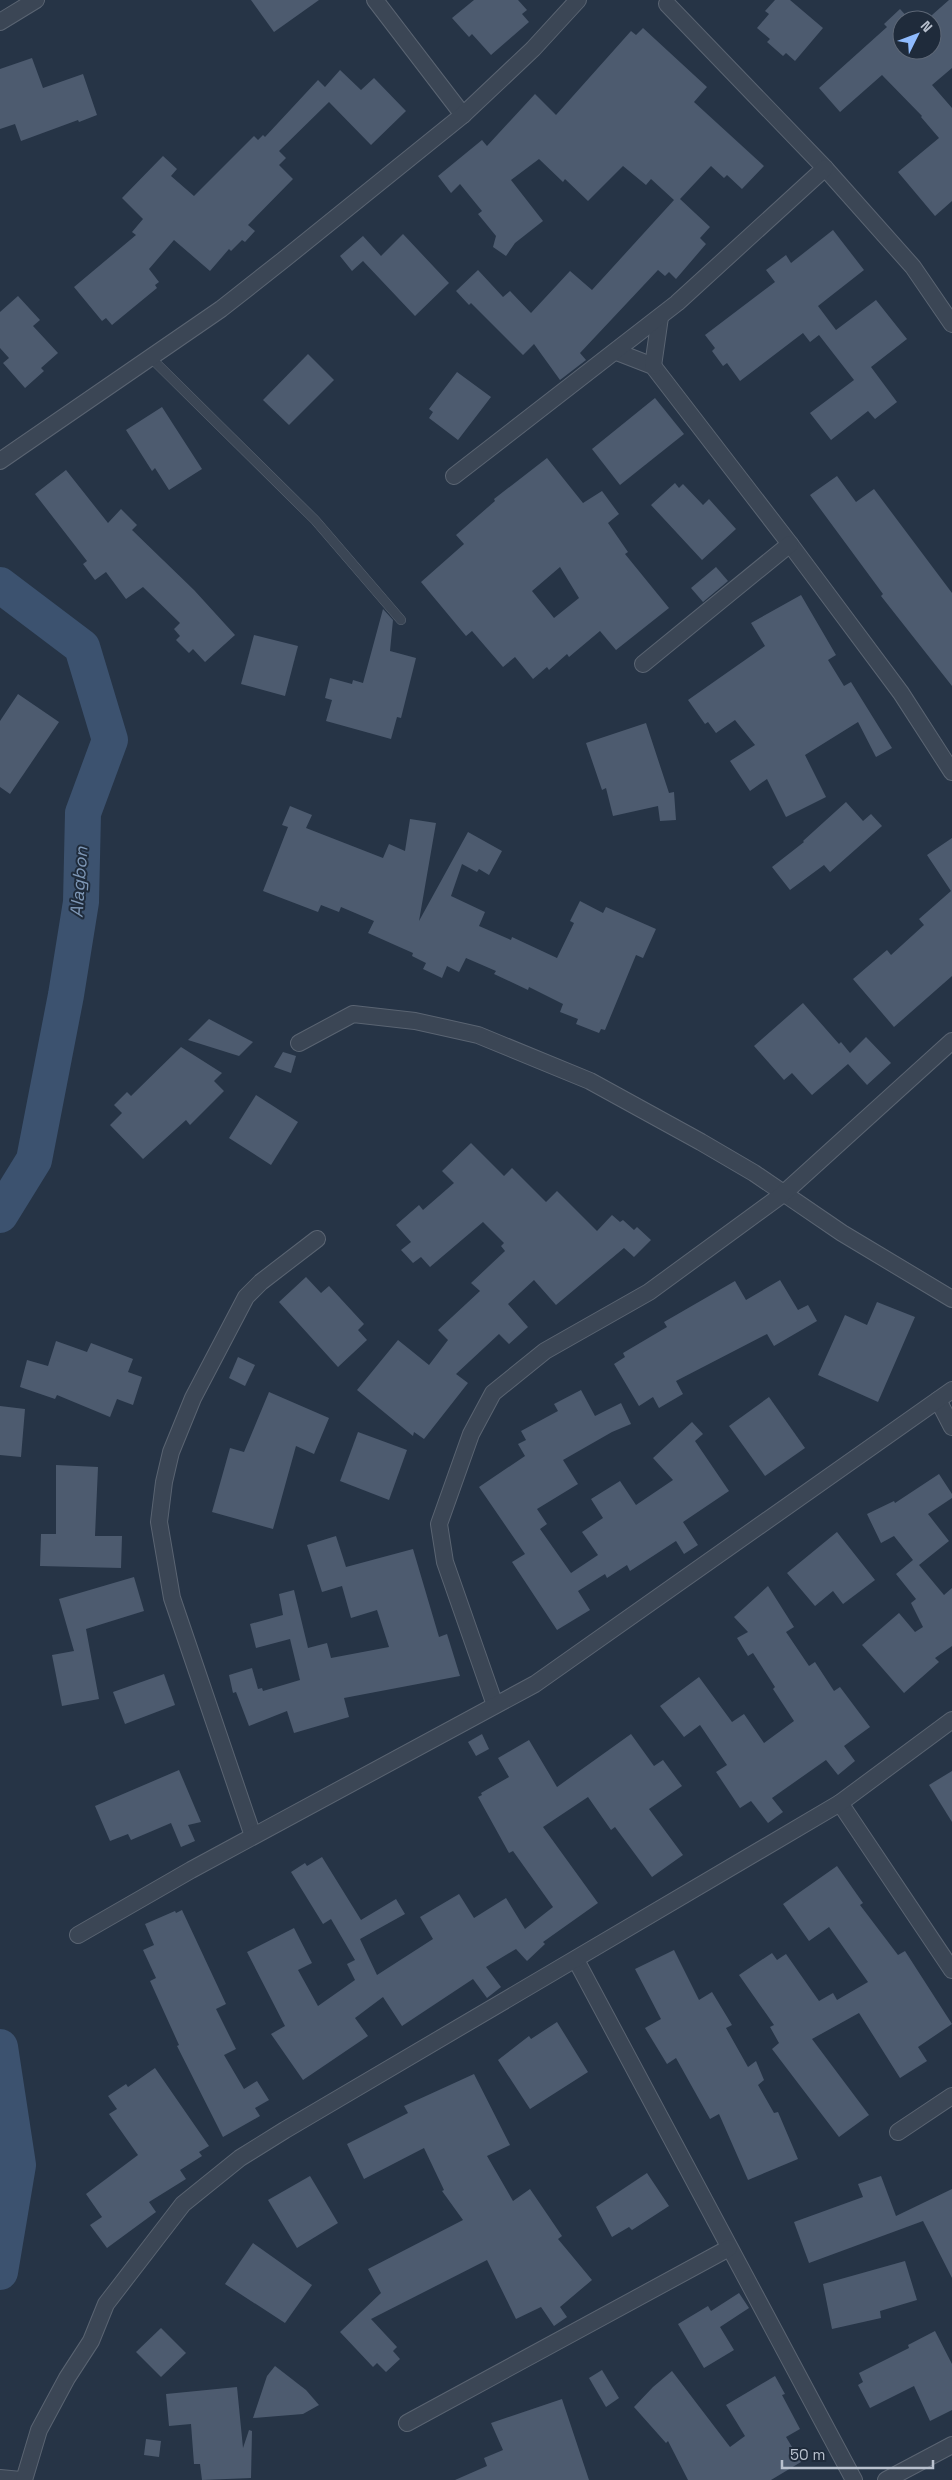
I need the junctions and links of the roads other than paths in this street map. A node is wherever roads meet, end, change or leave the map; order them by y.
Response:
1 (36, 0) edge
2 (375, 0) edge
3 (578, 0) edge
4 (667, 4) dead end
5 (0, 22) edge
6 (463, 114) junction
7 (825, 168) junction
8 (660, 317) junction
9 (952, 324) edge
10 (617, 352) junction
11 (151, 358) junction
12 (653, 366) junction
13 (0, 461) edge
14 (454, 476) dead end
15 (790, 544) junction
16 (400, 620) dead end
17 (643, 664) dead end
18 (952, 772) edge
19 (952, 1041) edge
20 (299, 1043) dead end
21 (783, 1194) junction
22 (317, 1239) dead end
23 (952, 1299) edge
24 (952, 1390) edge
25 (938, 1400) junction
26 (952, 1427) edge
27 (495, 1705) junction
28 (952, 1720) edge
29 (840, 1804) junction
30 (252, 1836) junction
31 (78, 1934) dead end
32 (576, 1960) junction
33 (952, 1970) edge
34 (952, 2096) edge
35 (898, 2132) dead end
36 (729, 2248) junction
37 (407, 2423) dead end
38 (952, 2445) edge
39 (0, 2478) edge
40 (22, 2480) edge
41 (854, 2480) edge
42 (886, 2480) edge

1 - 5 street
2 - 6 street
3 - 6 street
4 - 7 street
6 - 11 street
7 - 8 street
7 - 9 street
8 - 10 street
8 - 12 street
10 - 12 street
10 - 14 street
11 - 13 street
11 - 16 lane
12 - 15 street
15 - 17 street
15 - 18 street
19 - 21 street
20 - 21 street
21 - 23 street
21 - 27 street
22 - 30 street
24 - 25 street
25 - 26 street
25 - 27 street
27 - 30 street
28 - 29 street
29 - 32 street
29 - 33 street
30 - 31 street
32 - 36 street
32 - 40 street
34 - 35 street
36 - 37 street
36 - 41 street
38 - 42 street
39 - 40 street

